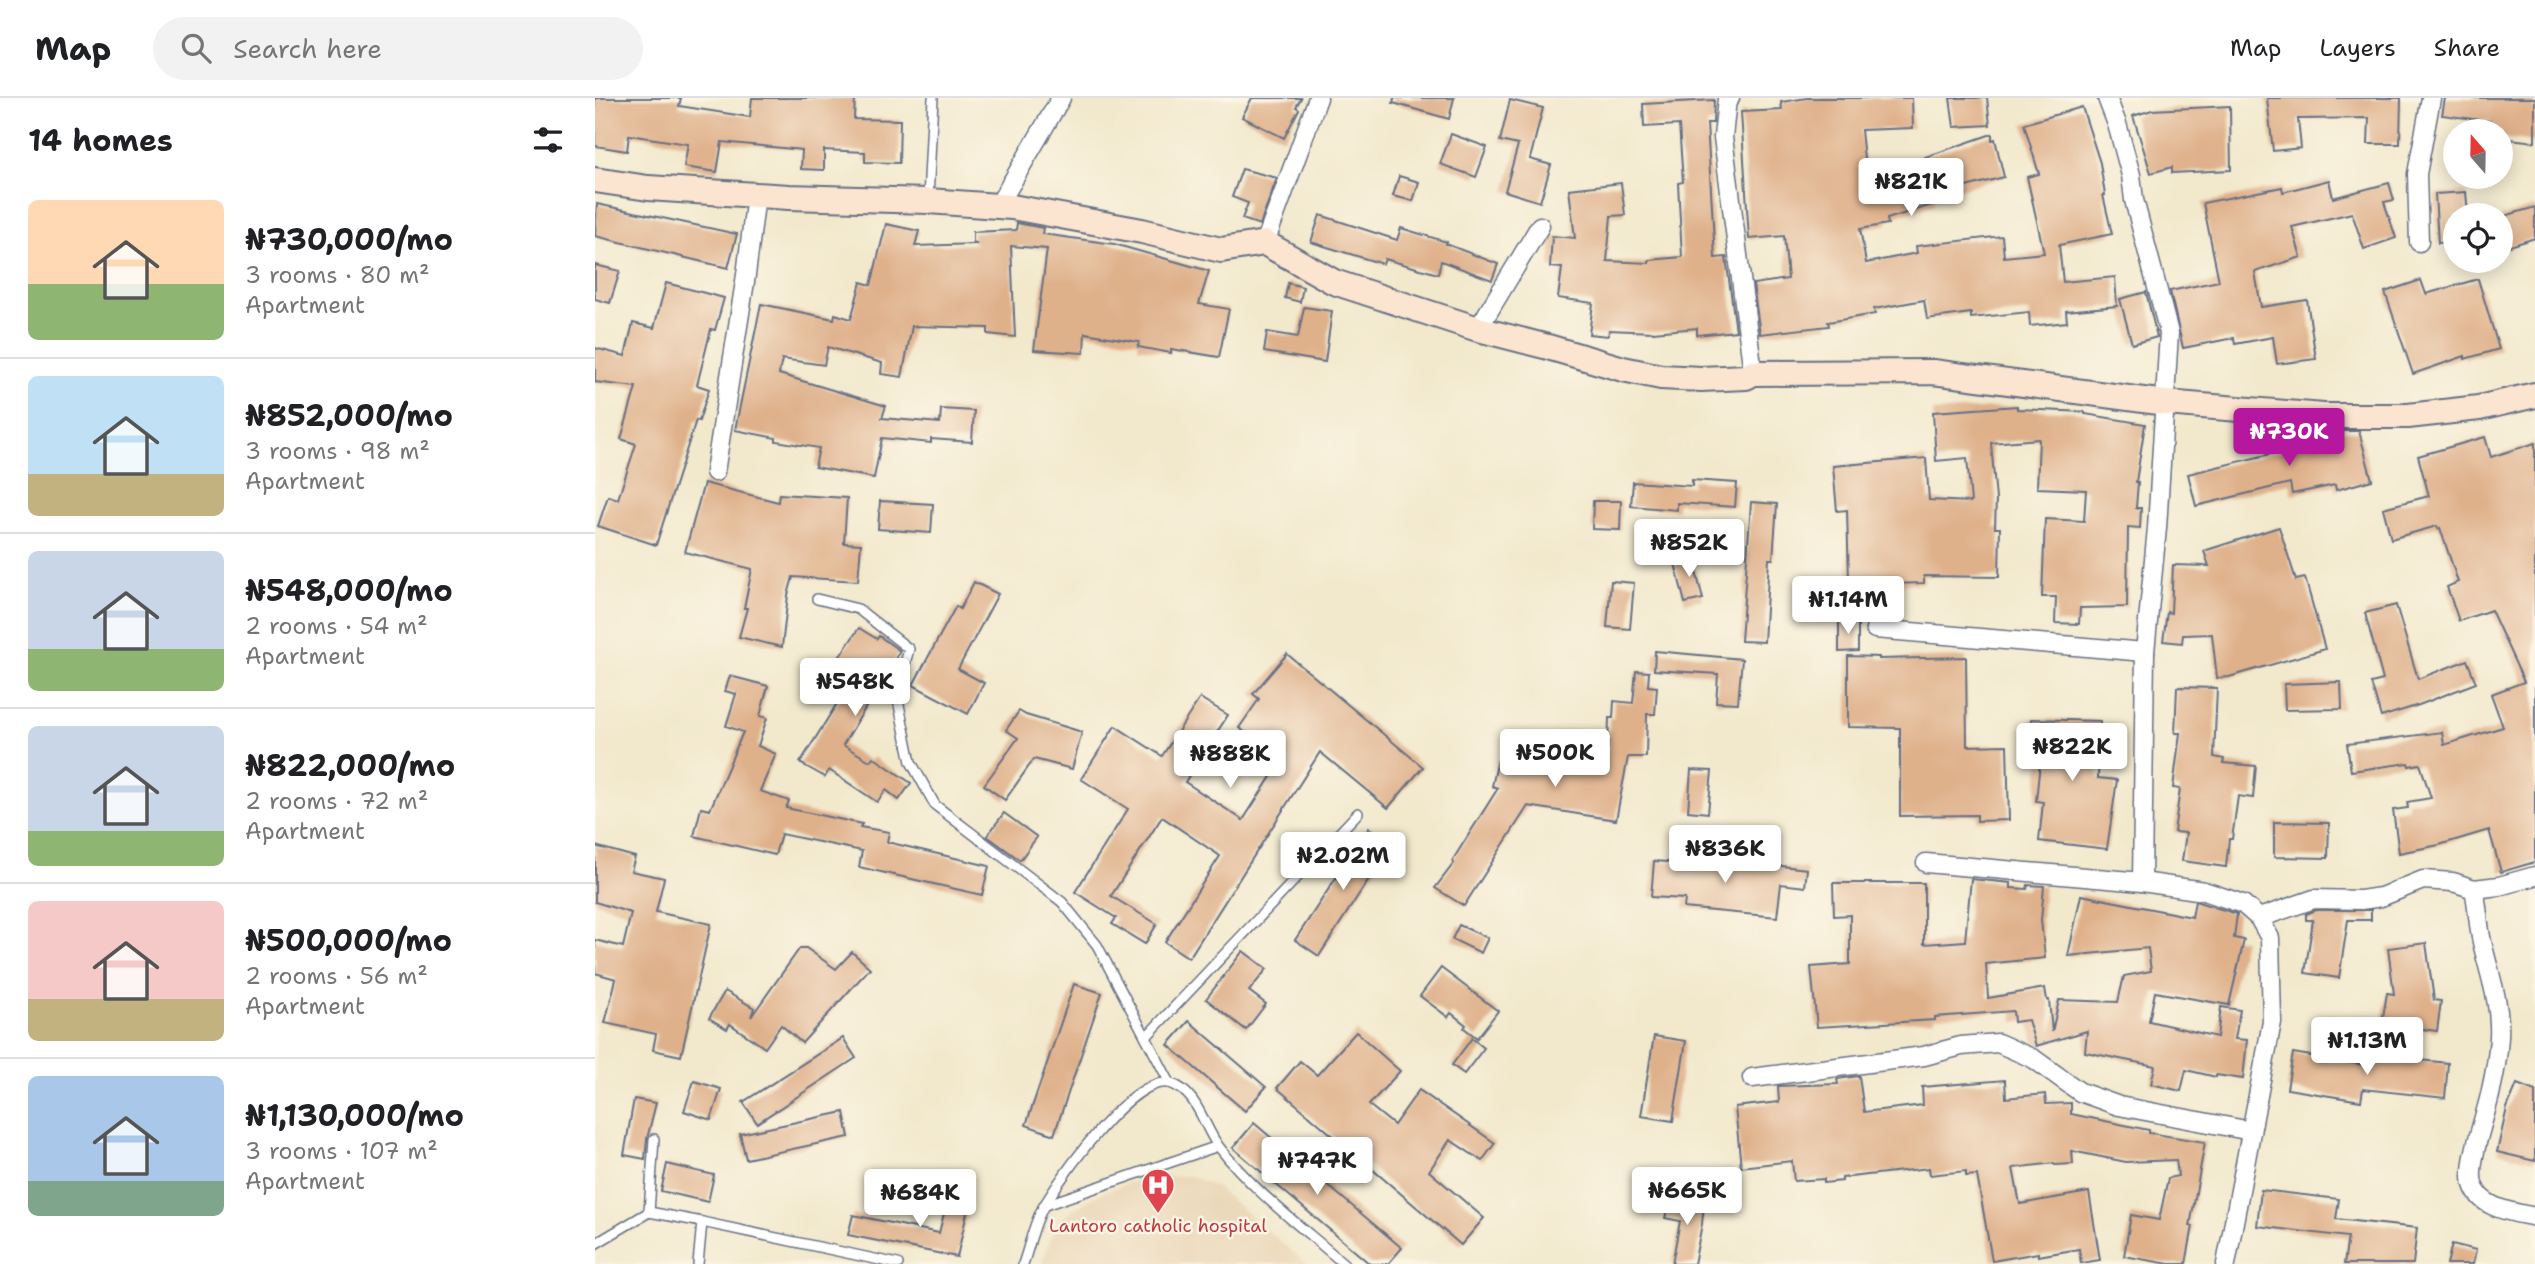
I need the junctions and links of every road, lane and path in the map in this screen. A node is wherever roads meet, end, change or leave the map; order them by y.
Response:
1 (933, 98) edge
2 (1061, 98) edge
3 (1318, 98) edge
4 (1728, 98) edge
5 (2107, 98) edge
6 (2431, 98) edge
7 (595, 180) edge
8 (756, 195) junction
9 (928, 201) junction
10 (999, 206) junction
11 (1540, 226) dead end
12 (1265, 243) junction
13 (2419, 243) dead end
14 (1478, 329) junction
15 (1753, 373) junction
16 (2535, 395) edge
17 (2166, 403) junction
18 (715, 472) dead end
19 (817, 599) dead end
20 (1875, 629) dead end
21 (2145, 652) junction
22 (1359, 813) dead end
23 (1926, 863) dead end
24 (2535, 876) edge
25 (2142, 883) junction
26 (2474, 889) junction
27 (2259, 918) junction
28 (1146, 1037) junction
29 (1752, 1078) dead end
30 (1170, 1083) junction
31 (2251, 1131) junction
32 (654, 1139) dead end
33 (1218, 1146) junction
34 (1043, 1206) junction
35 (649, 1212) junction
36 (2535, 1217) edge
37 (702, 1222) junction
38 (595, 1244) edge
39 (698, 1264) edge
40 (898, 1264) edge
41 (1023, 1264) edge
42 (1344, 1264) edge
43 (2226, 1264) edge

1 - 9 lane
2 - 10 street
3 - 12 street
4 - 15 street
5 - 17 street
6 - 13 street
7 - 8 street
8 - 9 street
8 - 18 street
9 - 10 street
10 - 12 street
11 - 14 street
12 - 14 street
14 - 15 street
15 - 17 street
16 - 17 street
17 - 21 street
19 - 28 lane
20 - 21 street
21 - 25 street
22 - 28 lane
23 - 25 street
24 - 26 street
25 - 27 street
26 - 27 street
26 - 36 street
27 - 31 street
28 - 30 lane
29 - 31 street
30 - 33 lane
30 - 34 lane
31 - 43 street
32 - 35 lane
33 - 34 lane
33 - 42 lane
34 - 41 lane
35 - 37 lane
35 - 38 lane
37 - 39 lane
37 - 40 lane

